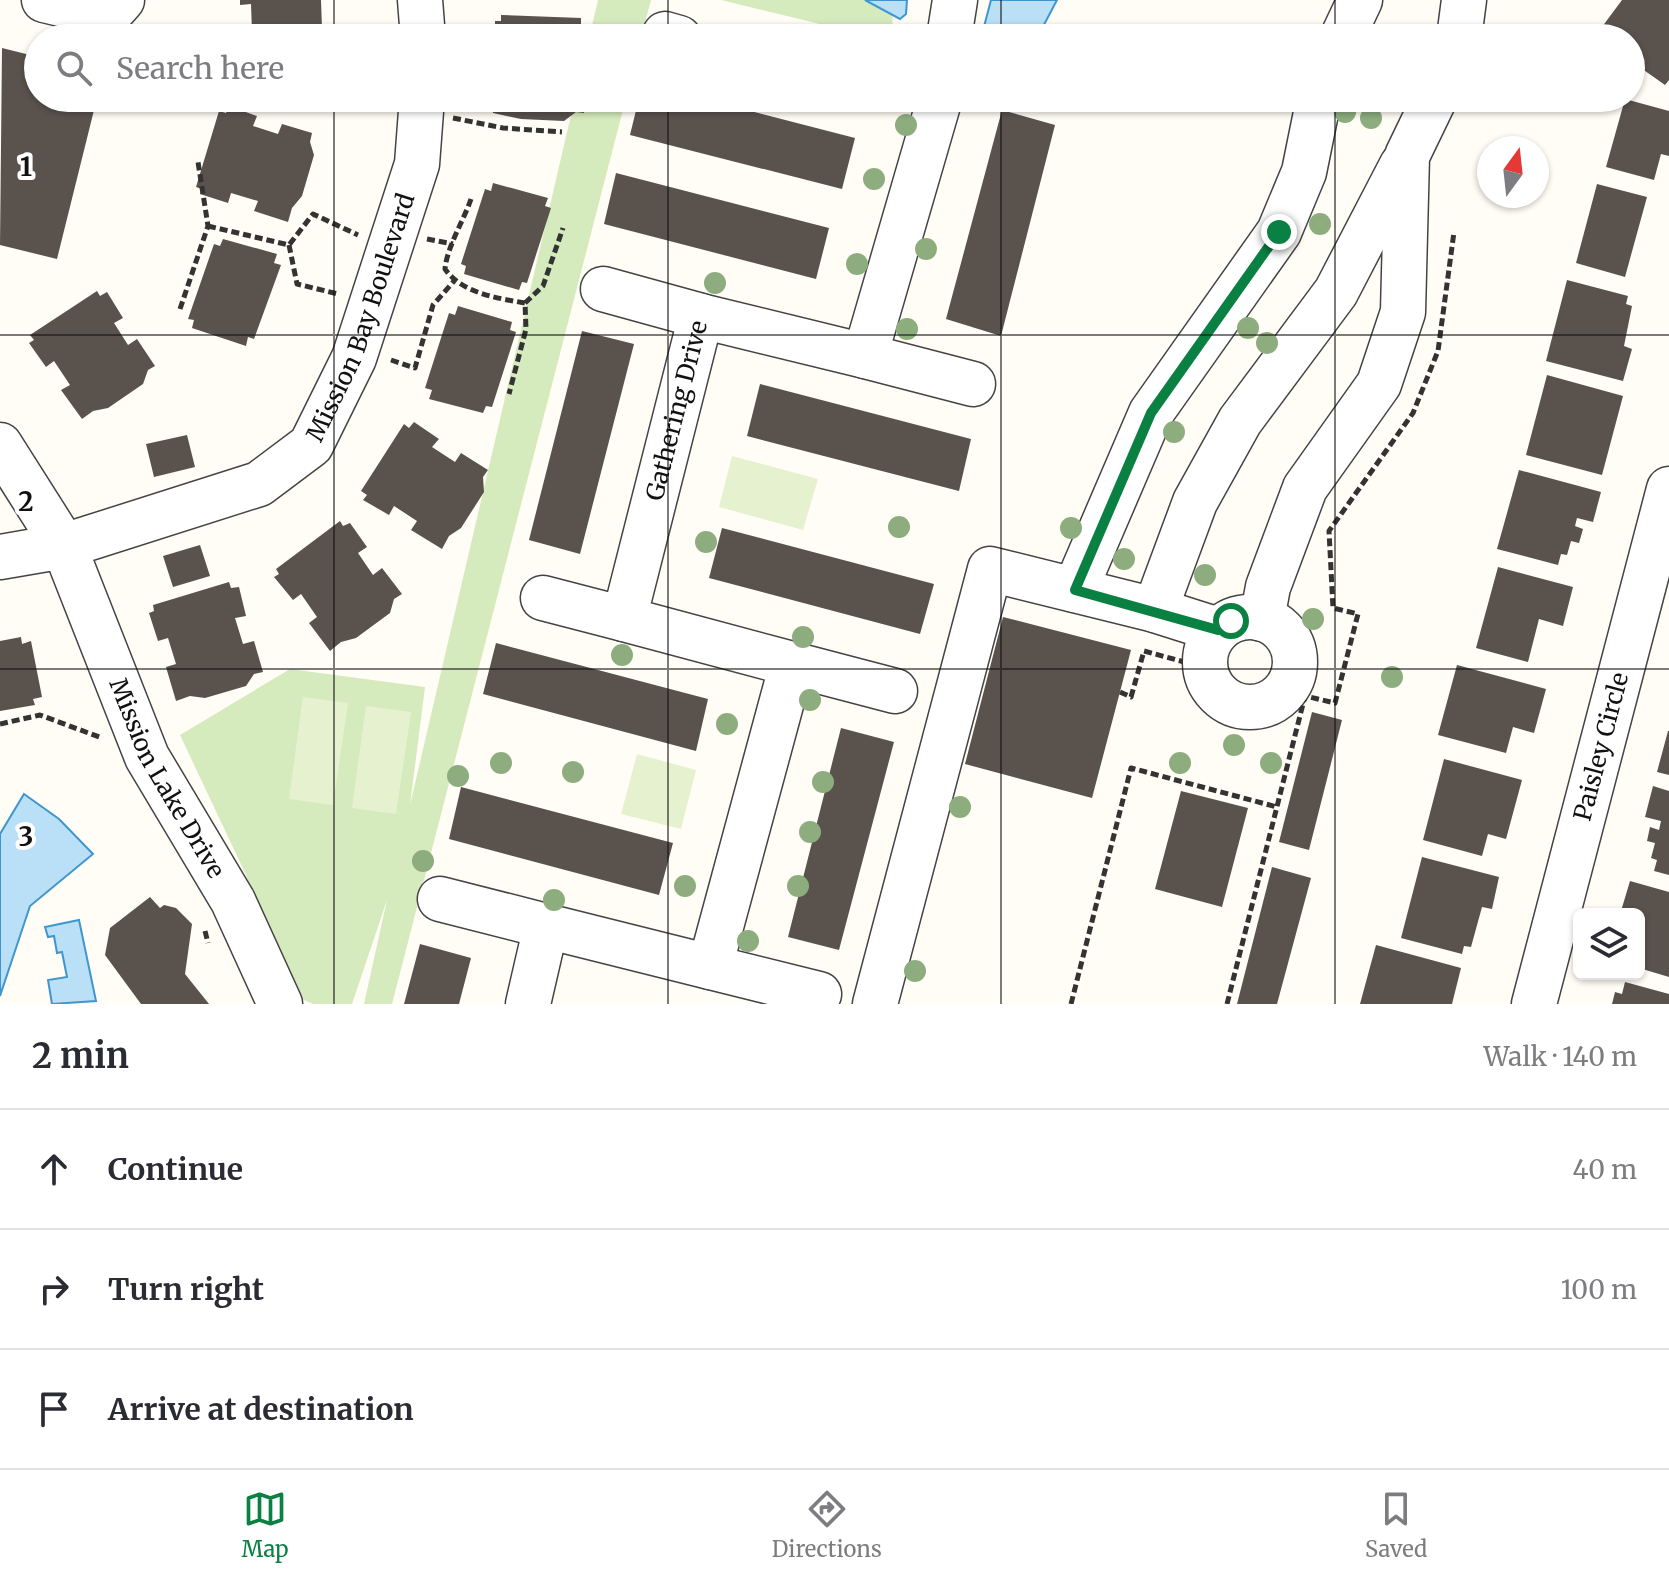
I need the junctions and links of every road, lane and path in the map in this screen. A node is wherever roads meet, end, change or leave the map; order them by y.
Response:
1 (44, 0) edge
2 (122, 0) edge
3 (420, 0) edge
4 (1360, 0) edge
5 (422, 24) edge
6 (1349, 24) edge
7 (421, 112) edge
8 (447, 112) edge
9 (928, 112) edge
10 (1316, 112) edge
11 (1428, 112) edge
12 (562, 132) dead end
13 (1407, 156) junction
14 (198, 162) dead end
15 (471, 199) dead end
16 (208, 226) junction
17 (563, 228) dead end
18 (1454, 232) dead end
19 (289, 245) junction
20 (391, 246) junction
21 (454, 281) junction
22 (603, 289) dead end
23 (372, 303) junction
24 (525, 303) junction
25 (180, 309) dead end
26 (701, 316) junction
27 (357, 348) junction
28 (865, 356) junction
29 (973, 384) dead end
30 (509, 394) dead end
31 (0, 445) edge
32 (1669, 489) edge
33 (64, 546) junction
34 (0, 557) edge
35 (1075, 590) junction
36 (543, 598) dead end
37 (1155, 610) junction
38 (624, 619) junction
39 (1262, 619) junction
40 (1218, 630) junction
41 (1188, 663) dead end
42 (792, 664) junction
43 (895, 691) dead end
44 (1120, 692) dead end
45 (0, 724) edge
46 (105, 739) dead end
47 (1277, 807) junction
48 (440, 899) dead end
49 (202, 916) dead end
50 (546, 926) junction
51 (208, 943) dead end
52 (710, 967) junction
53 (819, 994) dead end
54 (882, 999) edge
55 (280, 1004) edge
56 (528, 1004) edge
57 (1071, 1004) edge
58 (1227, 1004) edge
59 (1534, 1004) edge

1 - 2 street
3 - 5 street
4 - 6 street
7 - 20 street, Mission Bay Boulevard
8 - 12 path
9 - 28 street
10 - 35 street
11 - 13 street
13 - 37 street
13 - 39 street
14 - 16 path
15 - 21 path
16 - 19 path
16 - 25 path
17 - 24 path
18 - 47 path
19 - 20 path
19 - 23 path
20 - 23 street, Mission Bay Boulevard
21 - 24 path
21 - 27 path
22 - 26 street
23 - 27 street, Mission Bay Boulevard
24 - 30 path
26 - 28 street, Gathering Drive
26 - 38 street, Gathering Drive
27 - 33 street, Mission Bay Boulevard
28 - 29 street, Gathering Drive
31 - 33 street, Mission Lake Drive
32 - 59 street, Paisley Circle
33 - 34 street, Mission Bay Boulevard
33 - 55 street, Mission Lake Drive
35 - 37 street
35 - 54 street
36 - 38 street
37 - 40 street
38 - 42 street
39 - 40 street
39 - 40 street
41 - 44 path
42 - 43 street
42 - 52 street
45 - 46 path
47 - 57 path
47 - 58 path
48 - 50 street
49 - 51 path
50 - 52 street
50 - 56 street
52 - 53 street

